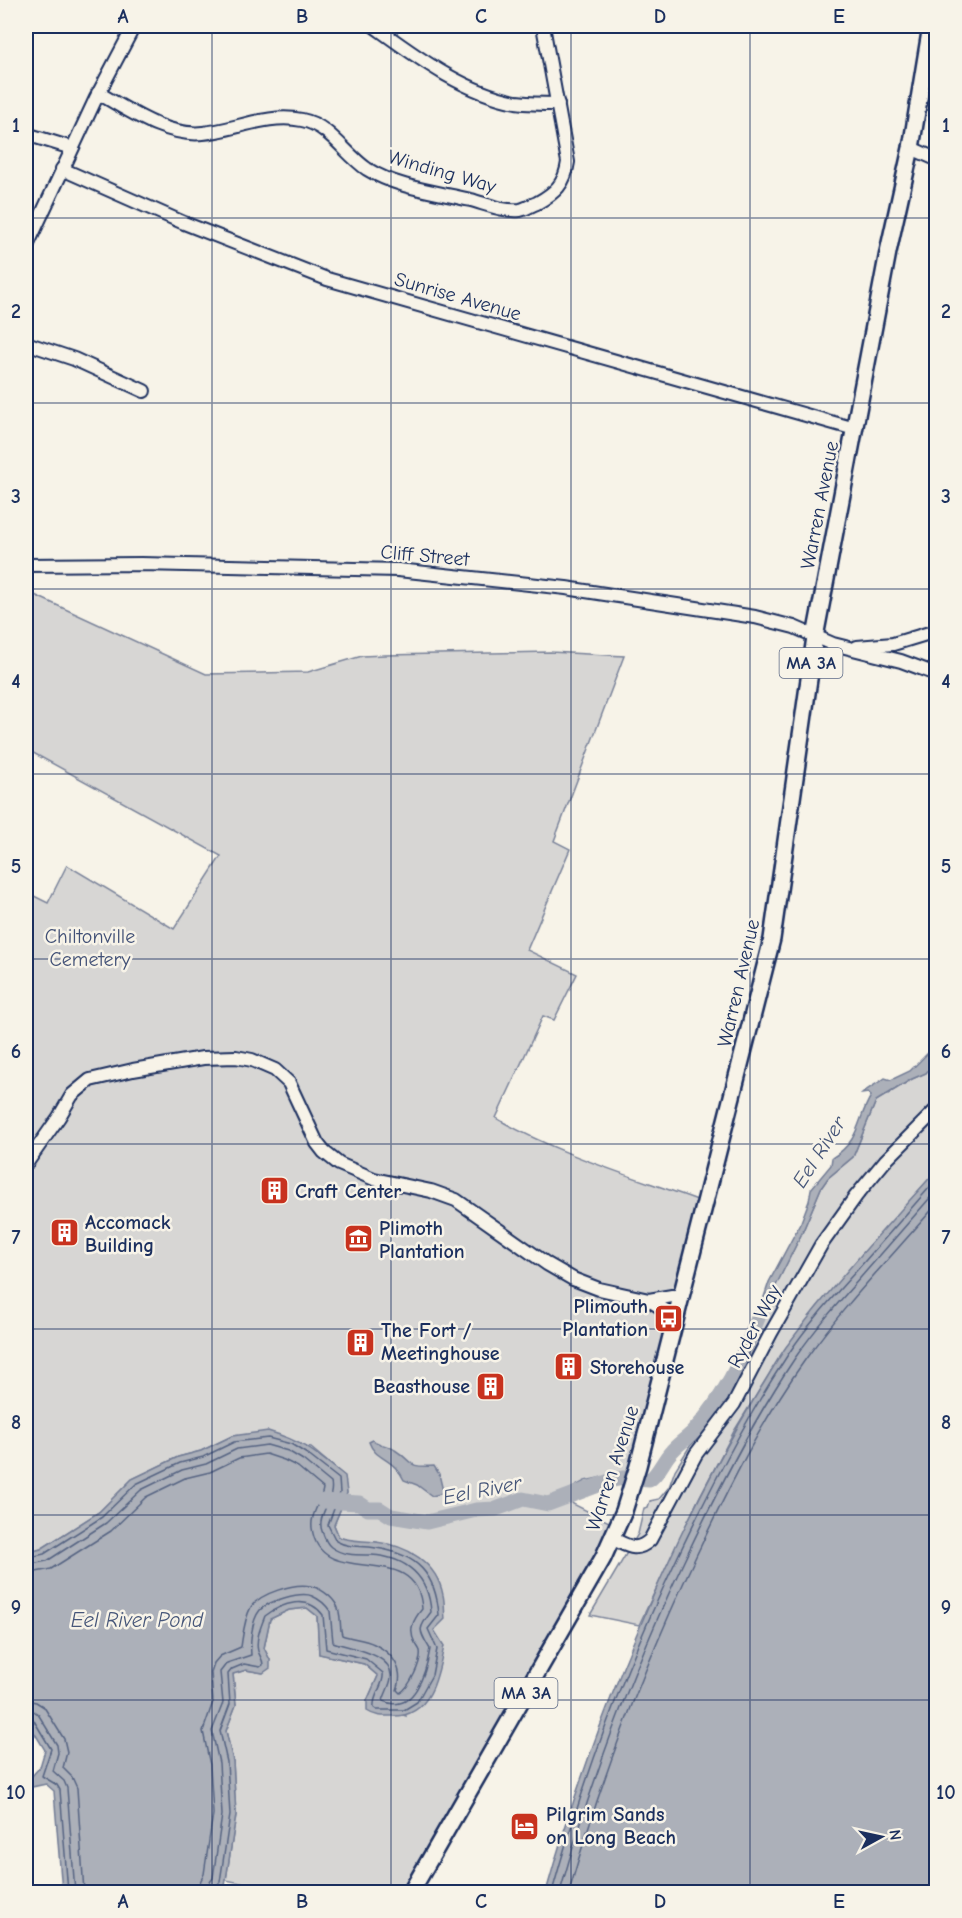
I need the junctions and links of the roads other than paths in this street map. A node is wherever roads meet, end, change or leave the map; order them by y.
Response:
1 (134, 26) edge
2 (374, 26) edge
3 (543, 26) edge
4 (931, 26) edge
5 (98, 93) junction
6 (558, 104) junction
7 (26, 134) edge
8 (72, 148) junction
9 (911, 148) junction
10 (936, 159) edge
11 (62, 169) junction
12 (26, 248) edge
13 (26, 343) edge
14 (144, 391) dead end
15 (855, 429) junction
16 (26, 565) edge
17 (936, 631) edge
18 (815, 638) junction
19 (850, 648) junction
20 (936, 674) edge
21 (936, 1110) edge
22 (26, 1164) edge
23 (682, 1298) junction
24 (649, 1300) junction
25 (678, 1314) junction
26 (612, 1539) junction
27 (411, 1893) edge

1 - 5 street
2 - 6 street
3 - 6 street, Winding Way
4 - 9 main road, Warren Avenue / MA 3A
5 - 6 street, Winding Way
5 - 8 street
7 - 8 street
8 - 11 street
9 - 10 street
9 - 15 main road, Warren Avenue / MA 3A
11 - 12 street
11 - 15 street, Sunrise Avenue
13 - 14 street
15 - 18 main road, Warren Avenue / MA 3A
16 - 18 street, Cliff Street
17 - 19 street
18 - 19 street, Cliff Street
18 - 23 main road, Warren Avenue / MA 3A
19 - 20 street, Cliff Street
21 - 26 street, Ryder Way
22 - 24 street
23 - 24 street
23 - 25 main road, Warren Avenue / MA 3A
24 - 25 street
25 - 26 main road, Warren Avenue / MA 3A
26 - 27 main road, Warren Avenue / MA 3A

